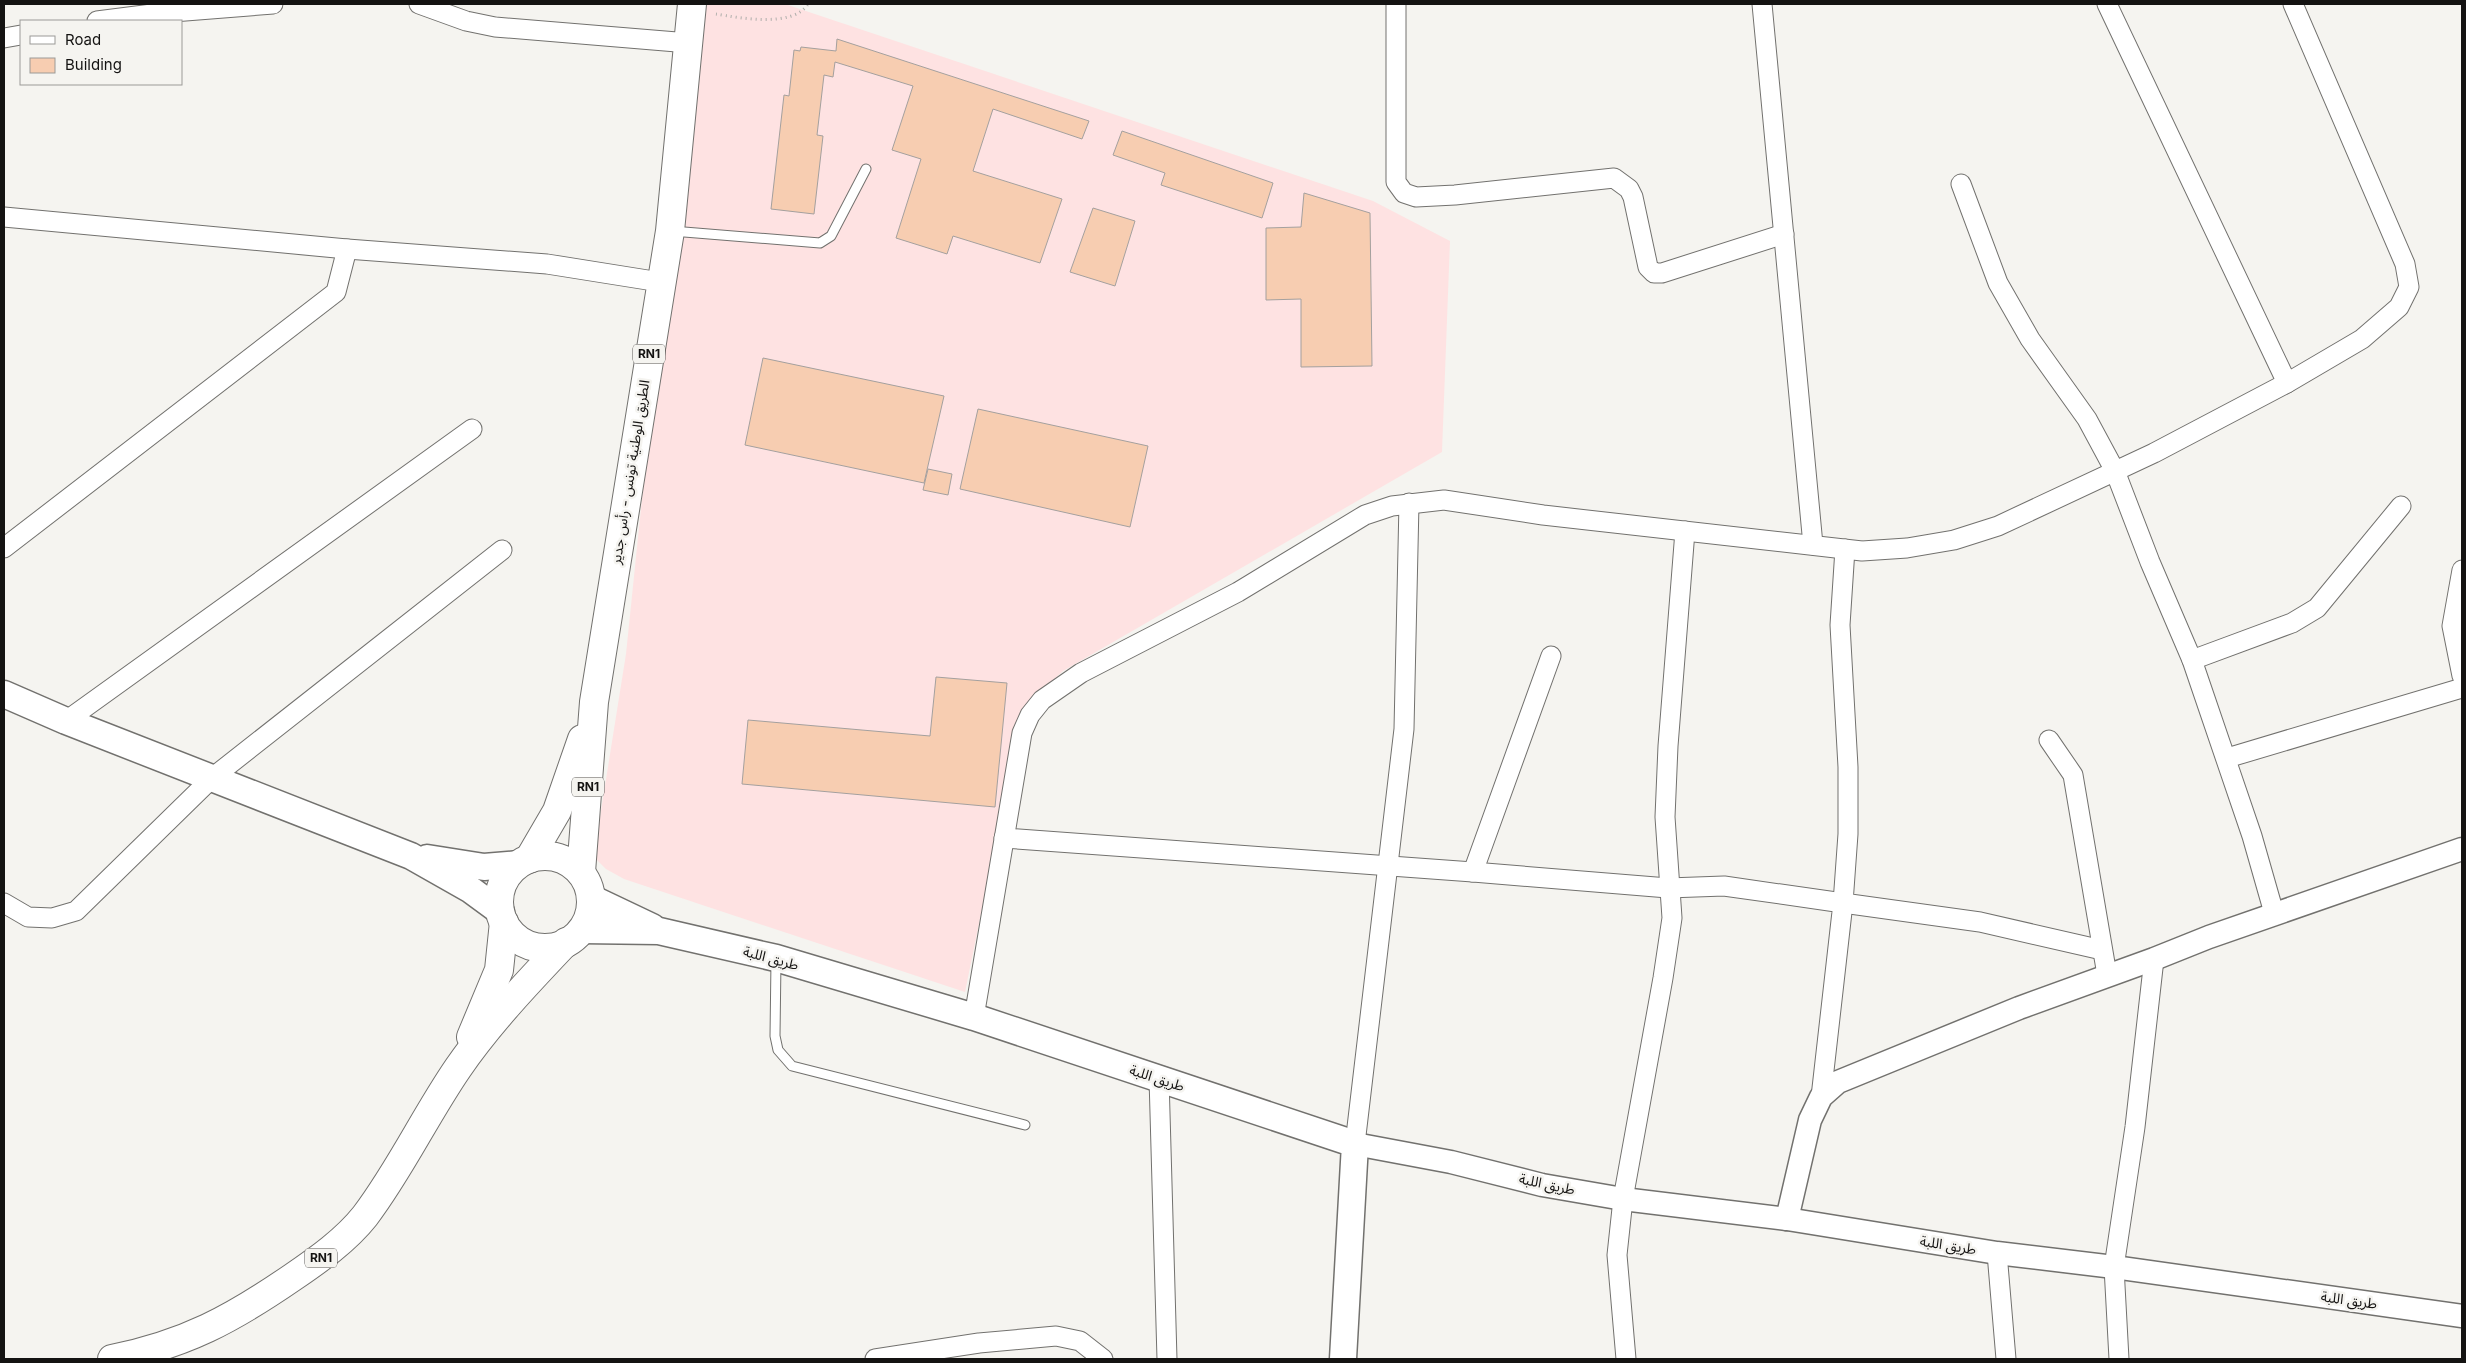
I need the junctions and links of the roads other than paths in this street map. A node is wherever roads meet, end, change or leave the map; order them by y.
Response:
1 (273, 4) edge
2 (419, 4) edge
3 (1396, 4) edge
4 (1762, 4) edge
5 (2107, 4) edge
6 (2293, 4) edge
7 (691, 7) edge
8 (160, 8) edge
9 (450, 9) edge
10 (102, 20) edge
11 (20, 35) edge
12 (4, 38) edge
13 (688, 43) junction
14 (866, 169) dead end
15 (1961, 184) dead end
16 (4, 217) edge
17 (670, 231) junction
18 (1784, 234) junction
19 (347, 249) junction
20 (660, 282) junction
21 (2287, 383) junction
22 (472, 429) dead end
23 (2115, 471) junction
24 (1409, 504) junction
25 (2400, 506) dead end
26 (1685, 531) junction
27 (1813, 545) junction
28 (4, 548) edge
29 (1845, 549) junction
30 (502, 550) dead end
31 (2462, 570) edge
32 (1551, 656) dead end
33 (2192, 660) junction
34 (2462, 676) edge
35 (2462, 688) edge
36 (4, 694) edge
37 (594, 702) junction
38 (66, 721) junction
39 (2049, 740) dead end
40 (2226, 758) junction
41 (212, 778) junction
42 (1004, 838) junction
43 (2462, 849) edge
44 (411, 856) junction
45 (524, 861) junction
46 (1388, 866) junction
47 (581, 872) junction
48 (1473, 872) junction
49 (1668, 888) junction
50 (591, 898) junction
51 (4, 903) edge
52 (1843, 903) junction
53 (2274, 913) junction
54 (502, 917) junction
55 (659, 931) junction
56 (574, 936) junction
57 (2102, 950) junction
58 (776, 958) junction
59 (2154, 959) junction
60 (2106, 975) junction
61 (974, 1017) junction
62 (458, 1068) junction
63 (1159, 1078) junction
64 (1821, 1097) junction
65 (1025, 1125) dead end
66 (1355, 1144) junction
67 (1623, 1199) junction
68 (1787, 1219) junction
69 (1997, 1253) junction
70 (2114, 1267) junction
71 (2462, 1316) edge
72 (160, 1354) edge
73 (123, 1358) edge
74 (875, 1359) edge
75 (1103, 1359) edge
76 (1167, 1359) edge
77 (1343, 1359) edge
78 (1626, 1359) edge
79 (2006, 1359) edge
80 (2119, 1359) edge

1 - 8 street
2 - 9 street
3 - 18 street
4 - 18 street
5 - 21 street
6 - 21 street
7 - 13 main road, الطريق الوطنية تونس - رأس جدير / RN1
8 - 10 street
9 - 13 street
11 - 12 street
13 - 17 main road, الطريق الوطنية تونس - رأس جدير / RN1
14 - 17 lane
15 - 23 street
16 - 19 street
17 - 20 main road, الطريق الوطنية تونس - رأس جدير / RN1
18 - 27 street
19 - 20 street
19 - 28 street
20 - 37 main road, الطريق الوطنية تونس - رأس جدير / RN1
21 - 23 street
22 - 38 street
23 - 29 street
23 - 33 street
24 - 26 street
24 - 42 street
24 - 46 street
25 - 33 street
26 - 27 street
26 - 49 street
27 - 29 street
29 - 52 street
30 - 41 street
31 - 34 street
32 - 48 street
33 - 40 street
35 - 40 street
36 - 38 main road
37 - 45 main road, الطريق الوطنية تونس - رأس جدير / RN1
37 - 47 main road, الطريق الوطنية تونس - رأس جدير / RN1
38 - 41 main road
39 - 57 street
40 - 53 street
41 - 44 main road
41 - 51 street
42 - 46 street
42 - 61 street
43 - 53 street
44 - 45 main road
44 - 54 main road
45 - 47 main road
45 - 54 main road, RN1
46 - 48 street
46 - 66 street
47 - 50 main road, RN1
48 - 49 street
49 - 52 street
49 - 67 street
50 - 55 main road, طريق اللبة
50 - 56 main road, RN1
52 - 57 street
52 - 64 street
53 - 59 street
54 - 56 main road
54 - 62 main road, RN1
55 - 56 main road, طريق اللبة
55 - 58 main road, طريق اللبة
56 - 62 main road, RN1
57 - 60 street
58 - 61 main road, طريق اللبة
58 - 65 lane
59 - 60 street
59 - 70 street
60 - 64 street
61 - 63 main road, طريق اللبة
62 - 72 main road, RN1
63 - 66 main road, طريق اللبة
63 - 76 street
64 - 68 street
66 - 67 street, طريق اللبة
66 - 77 main road
67 - 68 street, طريق اللبة
67 - 78 street
68 - 69 street, طريق اللبة
69 - 70 street, طريق اللبة
69 - 79 street
70 - 71 street, طريق اللبة
70 - 80 street
72 - 73 main road, RN1
74 - 75 street

